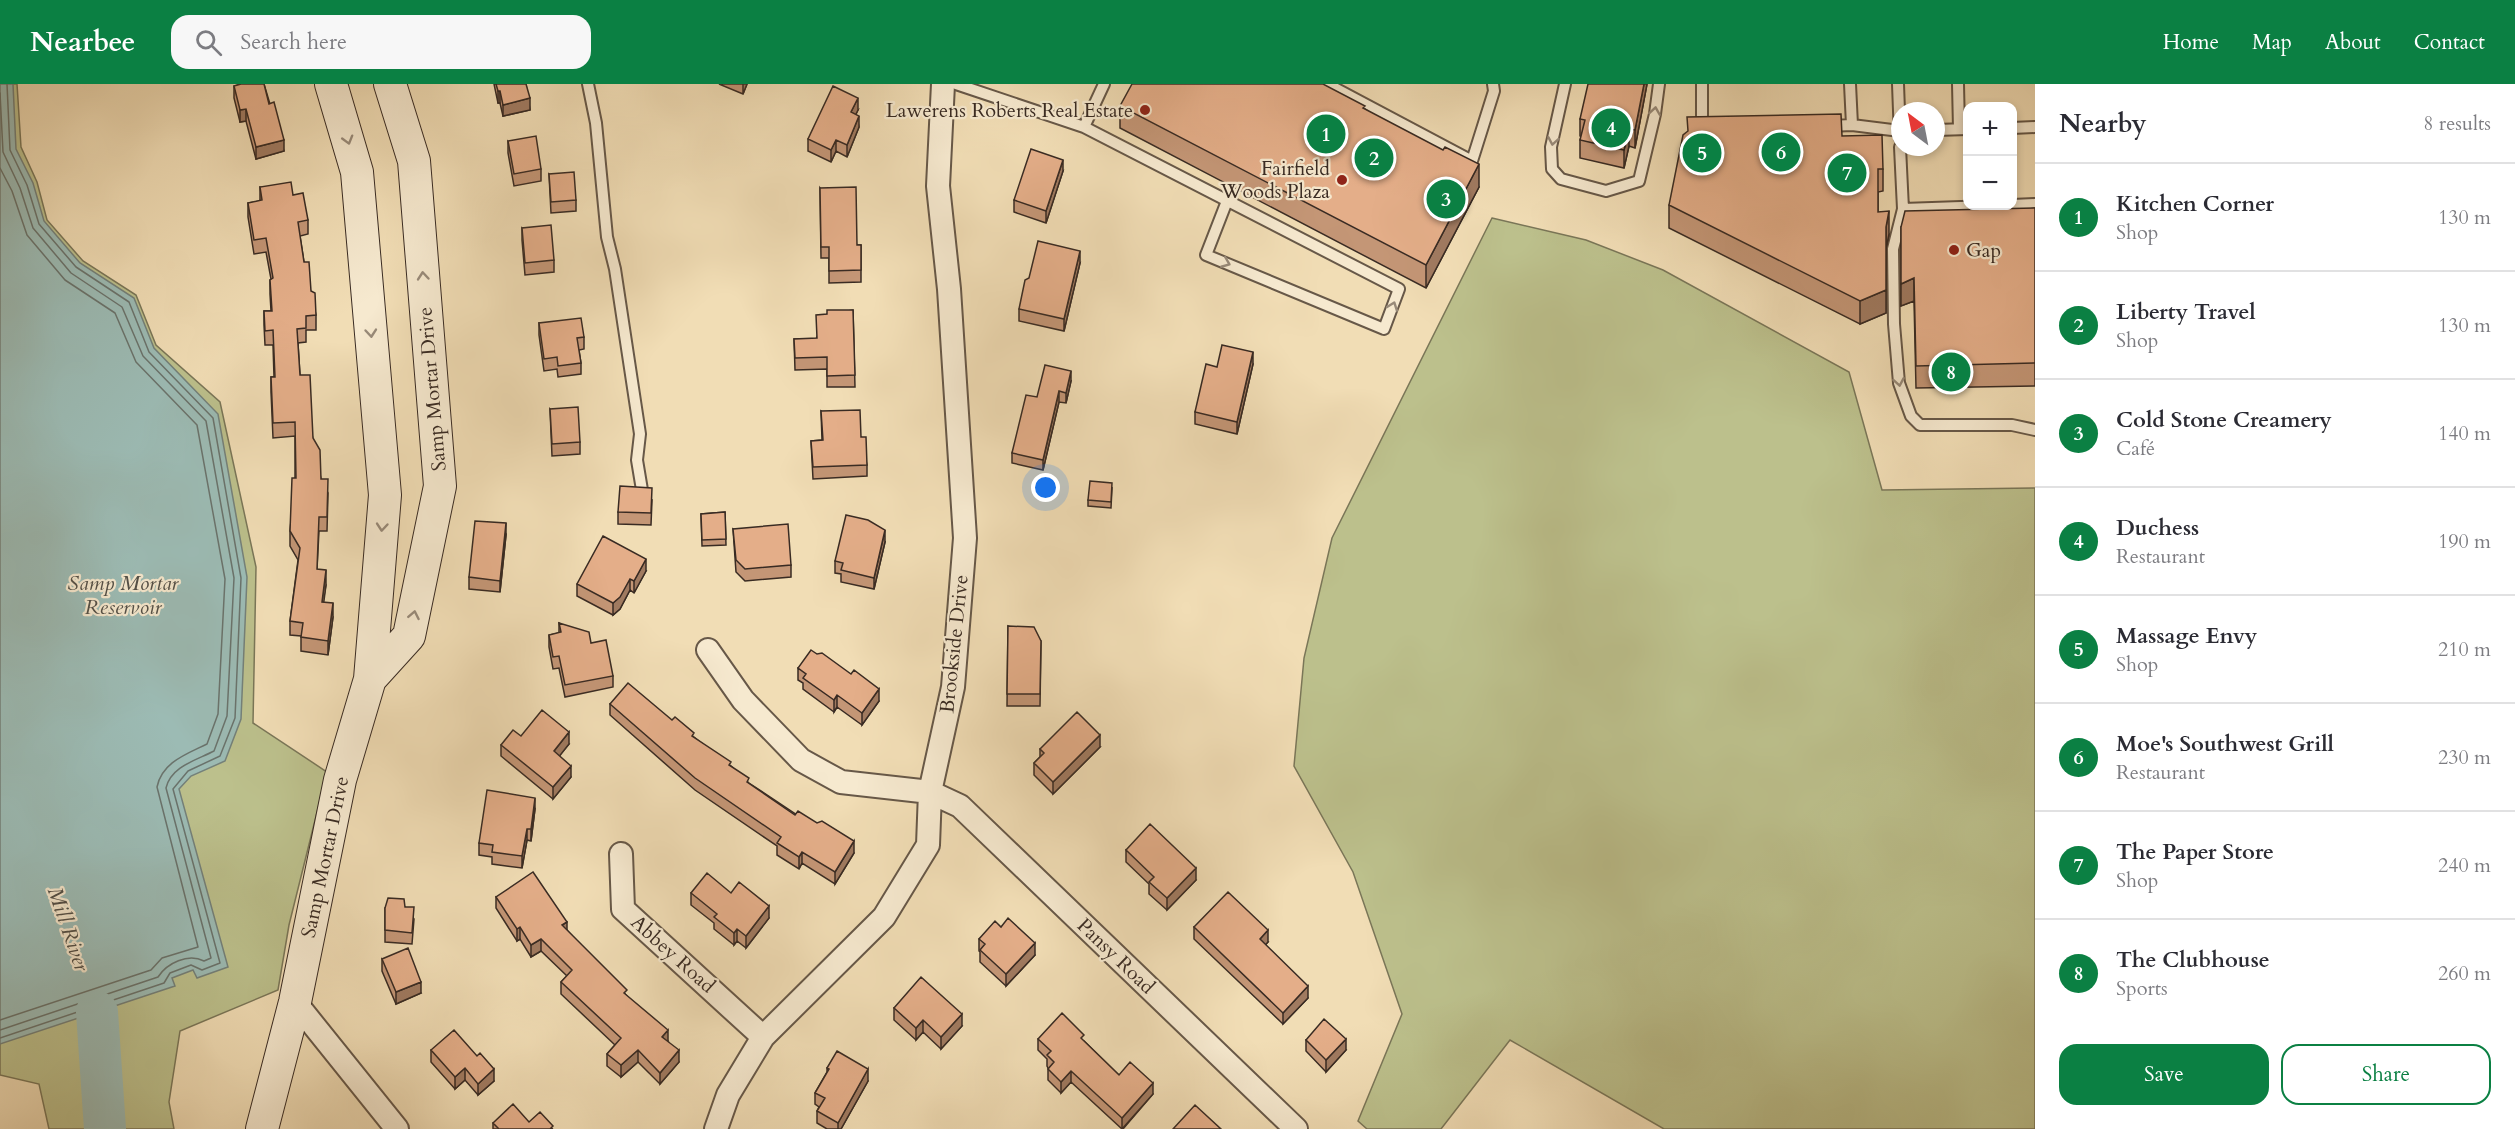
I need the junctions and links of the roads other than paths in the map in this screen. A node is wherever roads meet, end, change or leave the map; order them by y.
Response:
1 (331, 84) edge
2 (390, 84) edge
3 (588, 84) edge
4 (943, 84) edge
5 (956, 84) edge
6 (1104, 84) edge
7 (1327, 84) edge
8 (1493, 84) edge
9 (1565, 84) edge
10 (1659, 84) edge
11 (1702, 84) edge
12 (1850, 84) edge
13 (1898, 84) edge
14 (1958, 84) edge
15 (1899, 102) edge
16 (1852, 125) junction
17 (1817, 126) edge
18 (1084, 127) junction
19 (2017, 128) edge
20 (2035, 128) edge
21 (1963, 129) edge
22 (1714, 130) edge
23 (1891, 130) edge
24 (1945, 130) edge
25 (1900, 156) edge
26 (1227, 201) junction
27 (2035, 204) edge
28 (2017, 205) edge
29 (1963, 207) edge
30 (1903, 209) junction
31 (2035, 430) edge
32 (642, 490) edge
33 (708, 650) dead end
34 (370, 679) junction
35 (930, 792) junction
36 (621, 854) dead end
37 (295, 1002) junction
38 (763, 1037) junction
39 (262, 1129) edge
40 (397, 1129) edge
41 (716, 1129) edge
42 (1296, 1129) edge

1 -> 34 main road, Samp Mortar Drive
34 -> 2 main road, Samp Mortar Drive
3 - 32 lane
4 - 35 street, Brookside Drive
5 - 18 lane
6 - 18 lane
7 - 8 lane
9 -> 10 lane
11 - 22 lane
12 - 16 lane
13 - 15 lane
14 - 21 lane
16 - 17 lane
16 - 23 lane
18 - 26 lane
19 - 20 lane
21 - 24 lane
25 - 30 lane
26 -> 26 lane
27 - 28 lane
29 - 30 lane
30 -> 31 lane
33 - 35 street, Pansy Road
34 - 37 main road, Samp Mortar Drive
35 - 38 street, Brookside Drive
35 - 42 street, Pansy Road
36 - 38 street, Abbey Road
37 - 39 main road, Samp Mortar Drive
37 - 40 street
38 - 41 street, Brookside Drive

